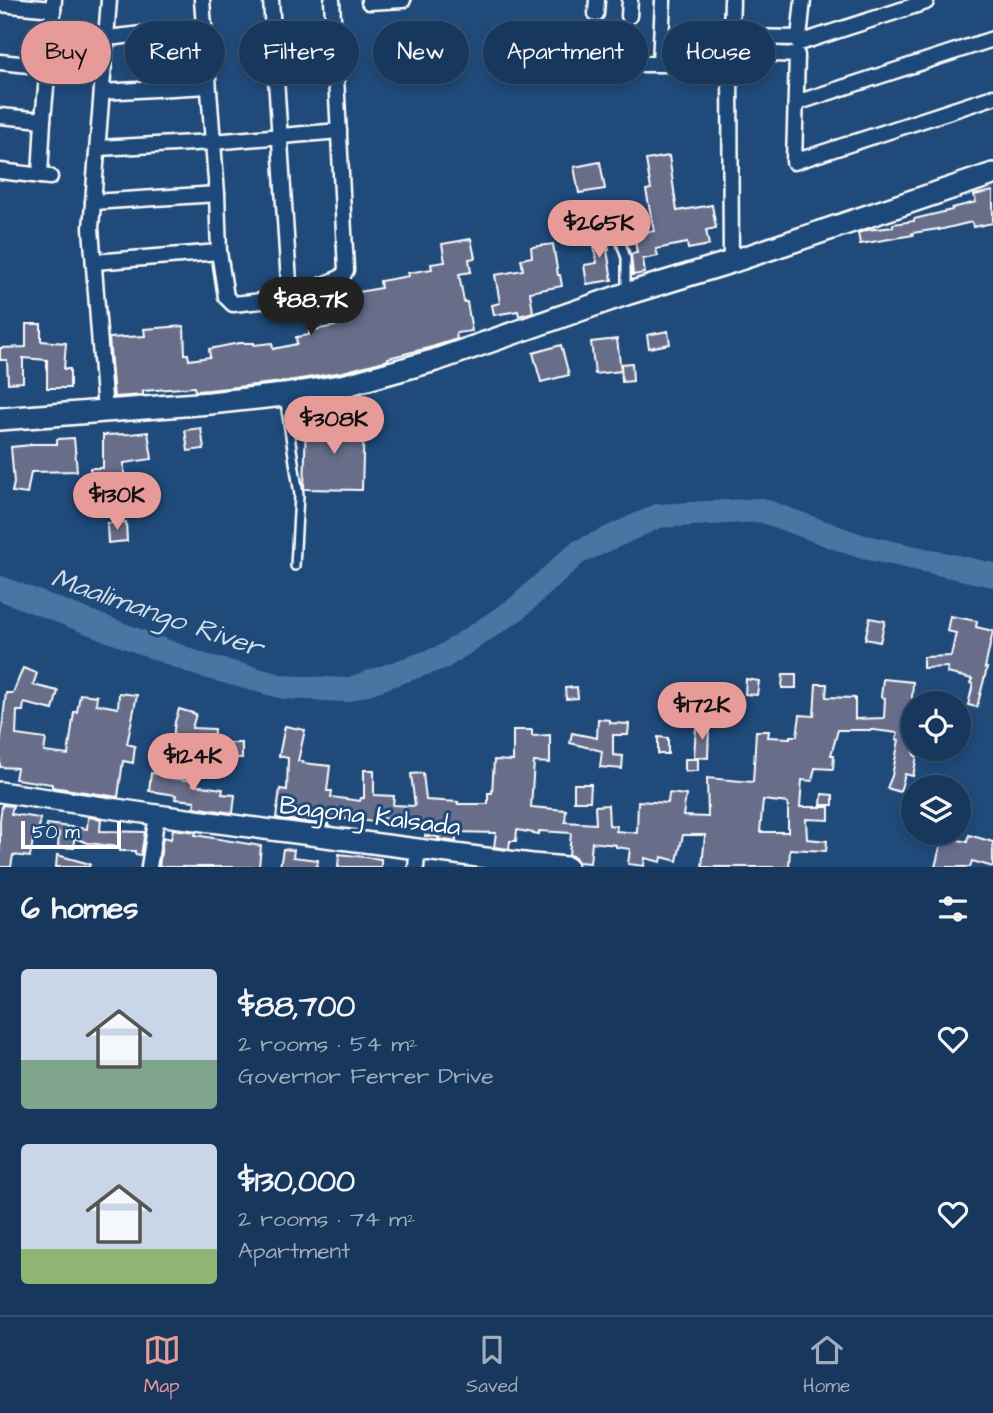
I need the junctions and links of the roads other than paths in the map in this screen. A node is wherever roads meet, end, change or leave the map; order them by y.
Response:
1 (109, 0) edge
2 (202, 0) edge
3 (271, 0) edge
4 (332, 0) edge
5 (369, 0) edge
6 (403, 0) edge
7 (630, 0) edge
8 (663, 0) edge
9 (732, 0) edge
10 (803, 0) edge
11 (928, 1) edge
12 (0, 4) edge
13 (54, 5) edge
14 (629, 16) dead end
15 (108, 21) edge
16 (204, 21) edge
17 (731, 21) edge
18 (993, 39) edge
19 (775, 42) edge
20 (798, 45) junction
21 (775, 49) edge
22 (0, 62) edge
23 (21, 64) edge
24 (648, 64) edge
25 (660, 64) joint
26 (46, 84) edge
27 (103, 84) edge
28 (730, 84) edge
29 (208, 86) joint
30 (102, 92) junction
31 (993, 97) edge
32 (796, 103) junction
33 (0, 116) edge
34 (43, 120) junction
35 (339, 131) junction
36 (279, 136) junction
37 (213, 142) junction
38 (98, 148) junction
39 (0, 172) edge
40 (993, 174) edge
41 (217, 194) junction
42 (93, 202) junction
43 (616, 228) dead end
44 (219, 252) junction
45 (94, 262) junction
46 (731, 262) junction
47 (626, 295) junction
48 (290, 298) junction
49 (284, 395) junction
50 (105, 411) junction
51 (0, 419) edge
52 (295, 566) dead end
53 (0, 792) edge
54 (158, 815) junction
55 (417, 857) edge
56 (149, 867) edge
57 (567, 867) edge

1 - 15 street
2 - 16 street
3 - 36 street
4 - 35 street
5 - 6 street
7 - 14 street
8 - 25 street
9 - 17 street
10 - 20 street
11 - 20 street
12 - 13 street
18 - 32 street
19 - 20 street
20 - 21 street
20 - 32 street
22 - 23 street
24 - 25 street
26 - 34 street
27 - 30 street
28 - 46 street
29 - 30 street
29 - 37 street
30 - 38 street
31 - 32 street
33 - 34 street
34 - 39 street
35 - 36 street
35 - 48 street
36 - 37 street
36 - 48 street
37 - 38 street
37 - 41 street
38 - 42 street
40 - 46 main road
41 - 42 street
41 - 44 street
42 - 45 street
43 - 47 lane
44 - 45 street
44 - 48 street
45 - 50 street
46 - 47 main road
47 - 49 main road
49 - 50 main road
49 - 52 lane
50 - 51 main road
53 - 54 street, Bagong Kalsada
54 - 55 street, Bagong Kalsada
54 - 56 street
55 - 57 street, Bagong Kalsada

